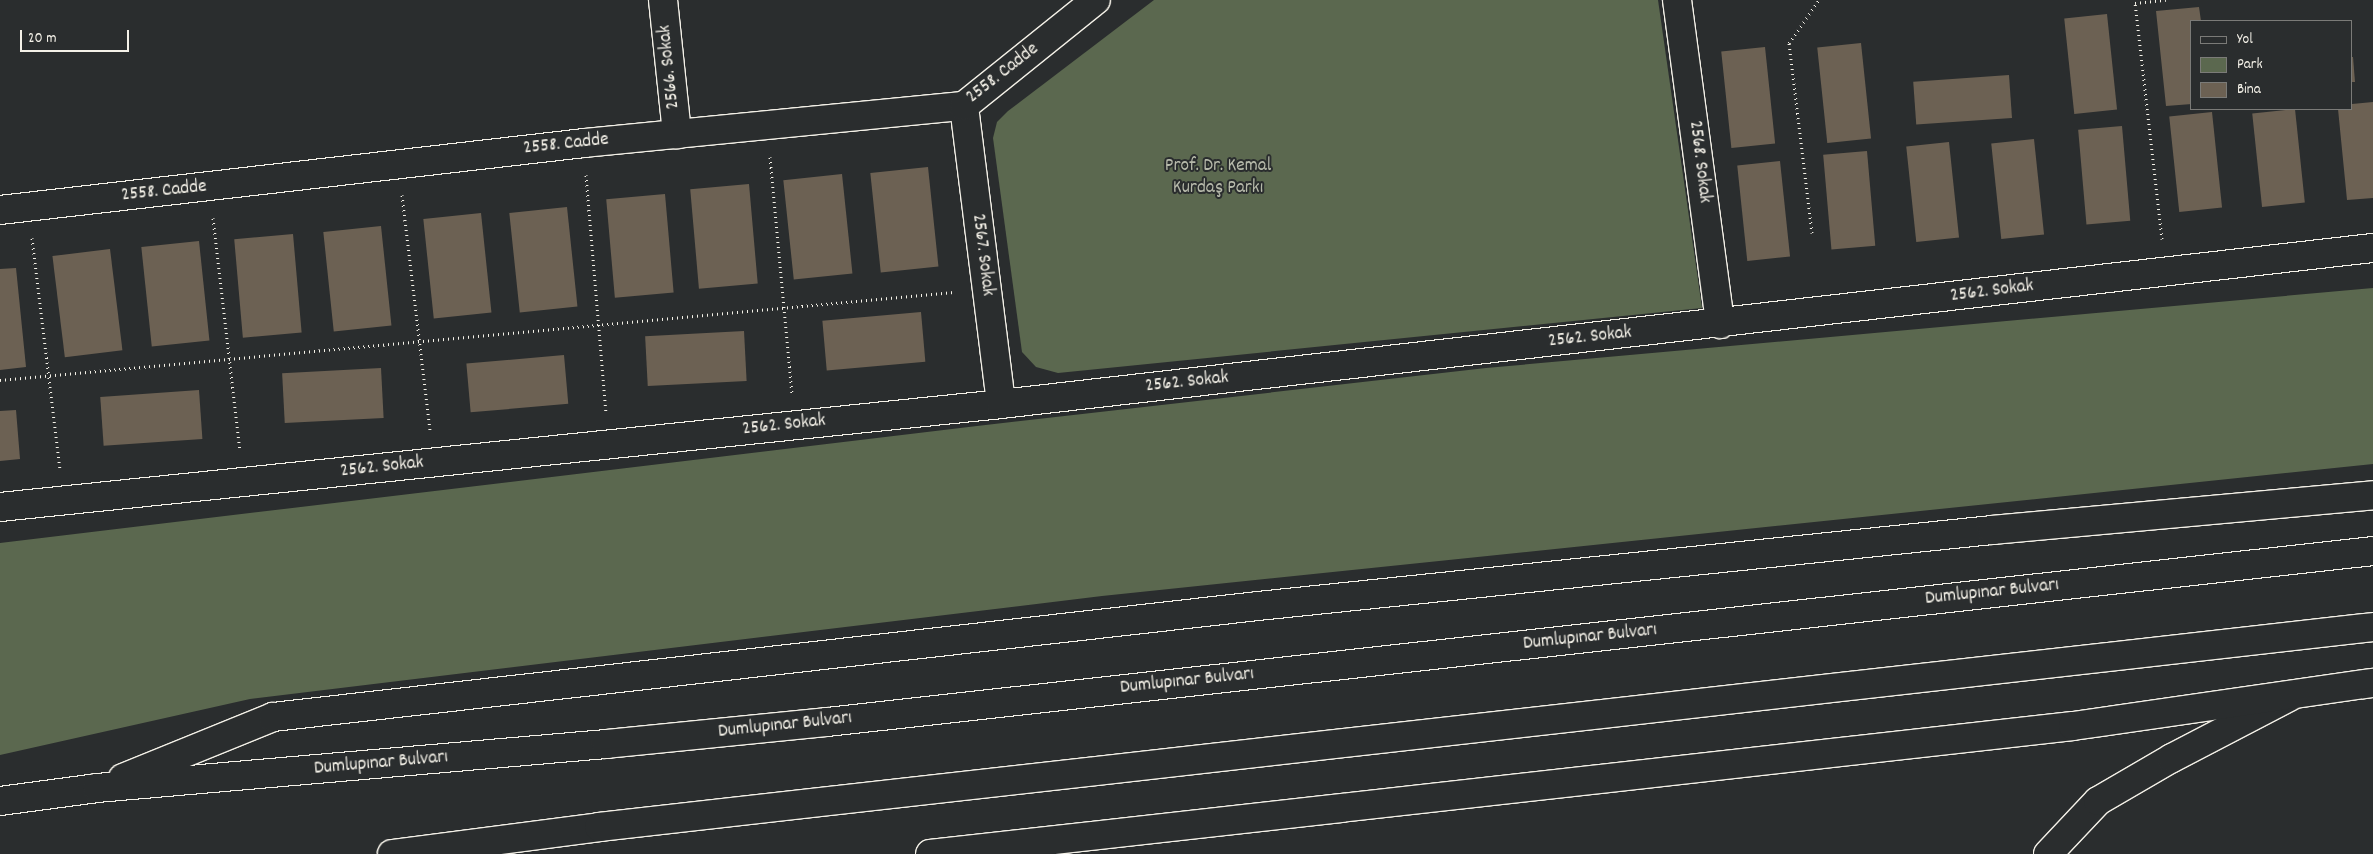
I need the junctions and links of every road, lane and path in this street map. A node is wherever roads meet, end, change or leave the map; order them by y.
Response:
1 (663, 0) edge
2 (1096, 0) edge
3 (1677, 0) edge
4 (1819, 0) edge
5 (2166, 0) edge
6 (964, 106) junction
7 (768, 124) junction
8 (677, 134) junction
9 (584, 143) junction
10 (399, 165) junction
11 (210, 187) junction
12 (28, 207) junction
13 (0, 210) edge
14 (1812, 233) dead end
15 (2373, 248) edge
16 (2165, 272) junction
17 (987, 289) junction
18 (783, 307) junction
19 (1720, 324) junction
20 (598, 325) junction
21 (420, 341) junction
22 (230, 359) junction
23 (50, 375) junction
24 (0, 380) edge
25 (1001, 404) junction
26 (795, 425) junction
27 (609, 444) junction
28 (434, 462) junction
29 (243, 482) junction
30 (2373, 495) edge
31 (64, 500) junction
32 (0, 507) edge
33 (2373, 551) edge
34 (2373, 627) edge
35 (2373, 683) edge
36 (2295, 694) junction
37 (97, 788) junction
38 (0, 800) edge
39 (392, 854) edge
40 (930, 854) edge
41 (2048, 854) edge

1 - 8 main road, 2566. Sokak
2 - 6 main road, 2558. Cadde
3 - 19 main road, 2568. Sokak
4 - 14 path
5 - 16 path
6 - 7 main road, 2558. Cadde
6 - 17 main road, 2567. Sokak
7 - 8 main road, 2558. Cadde
7 - 18 path
8 - 9 main road, 2558. Cadde
9 - 10 main road, 2558. Cadde
9 - 20 path
10 - 11 main road, 2558. Cadde
10 - 21 path
11 - 12 main road, 2558. Cadde
11 - 22 path
12 - 13 main road, 2558. Cadde
12 - 23 path
15 - 16 main road, 2562. Sokak
16 - 19 main road, 2562. Sokak
17 - 18 path
17 - 25 main road, 2567. Sokak
18 - 20 path
18 - 26 path
19 - 25 main road, 2562. Sokak
20 - 21 path
20 - 27 path
21 - 22 path
21 - 28 path
22 - 23 path
22 - 29 path
23 - 24 path
23 - 31 path
25 - 26 main road, 2562. Sokak
26 - 27 main road, 2562. Sokak
27 - 28 main road, 2562. Sokak
28 - 29 main road, 2562. Sokak
29 - 31 main road, 2562. Sokak
30 - 37 main road
31 - 32 main road, 2562. Sokak
33 - 37 main road, Dumlupınar Bulvarı
34 - 39 main road
35 - 36 main road
36 - 40 main road
36 - 41 main road
37 - 38 main road, Dumlupınar Bulvarı

